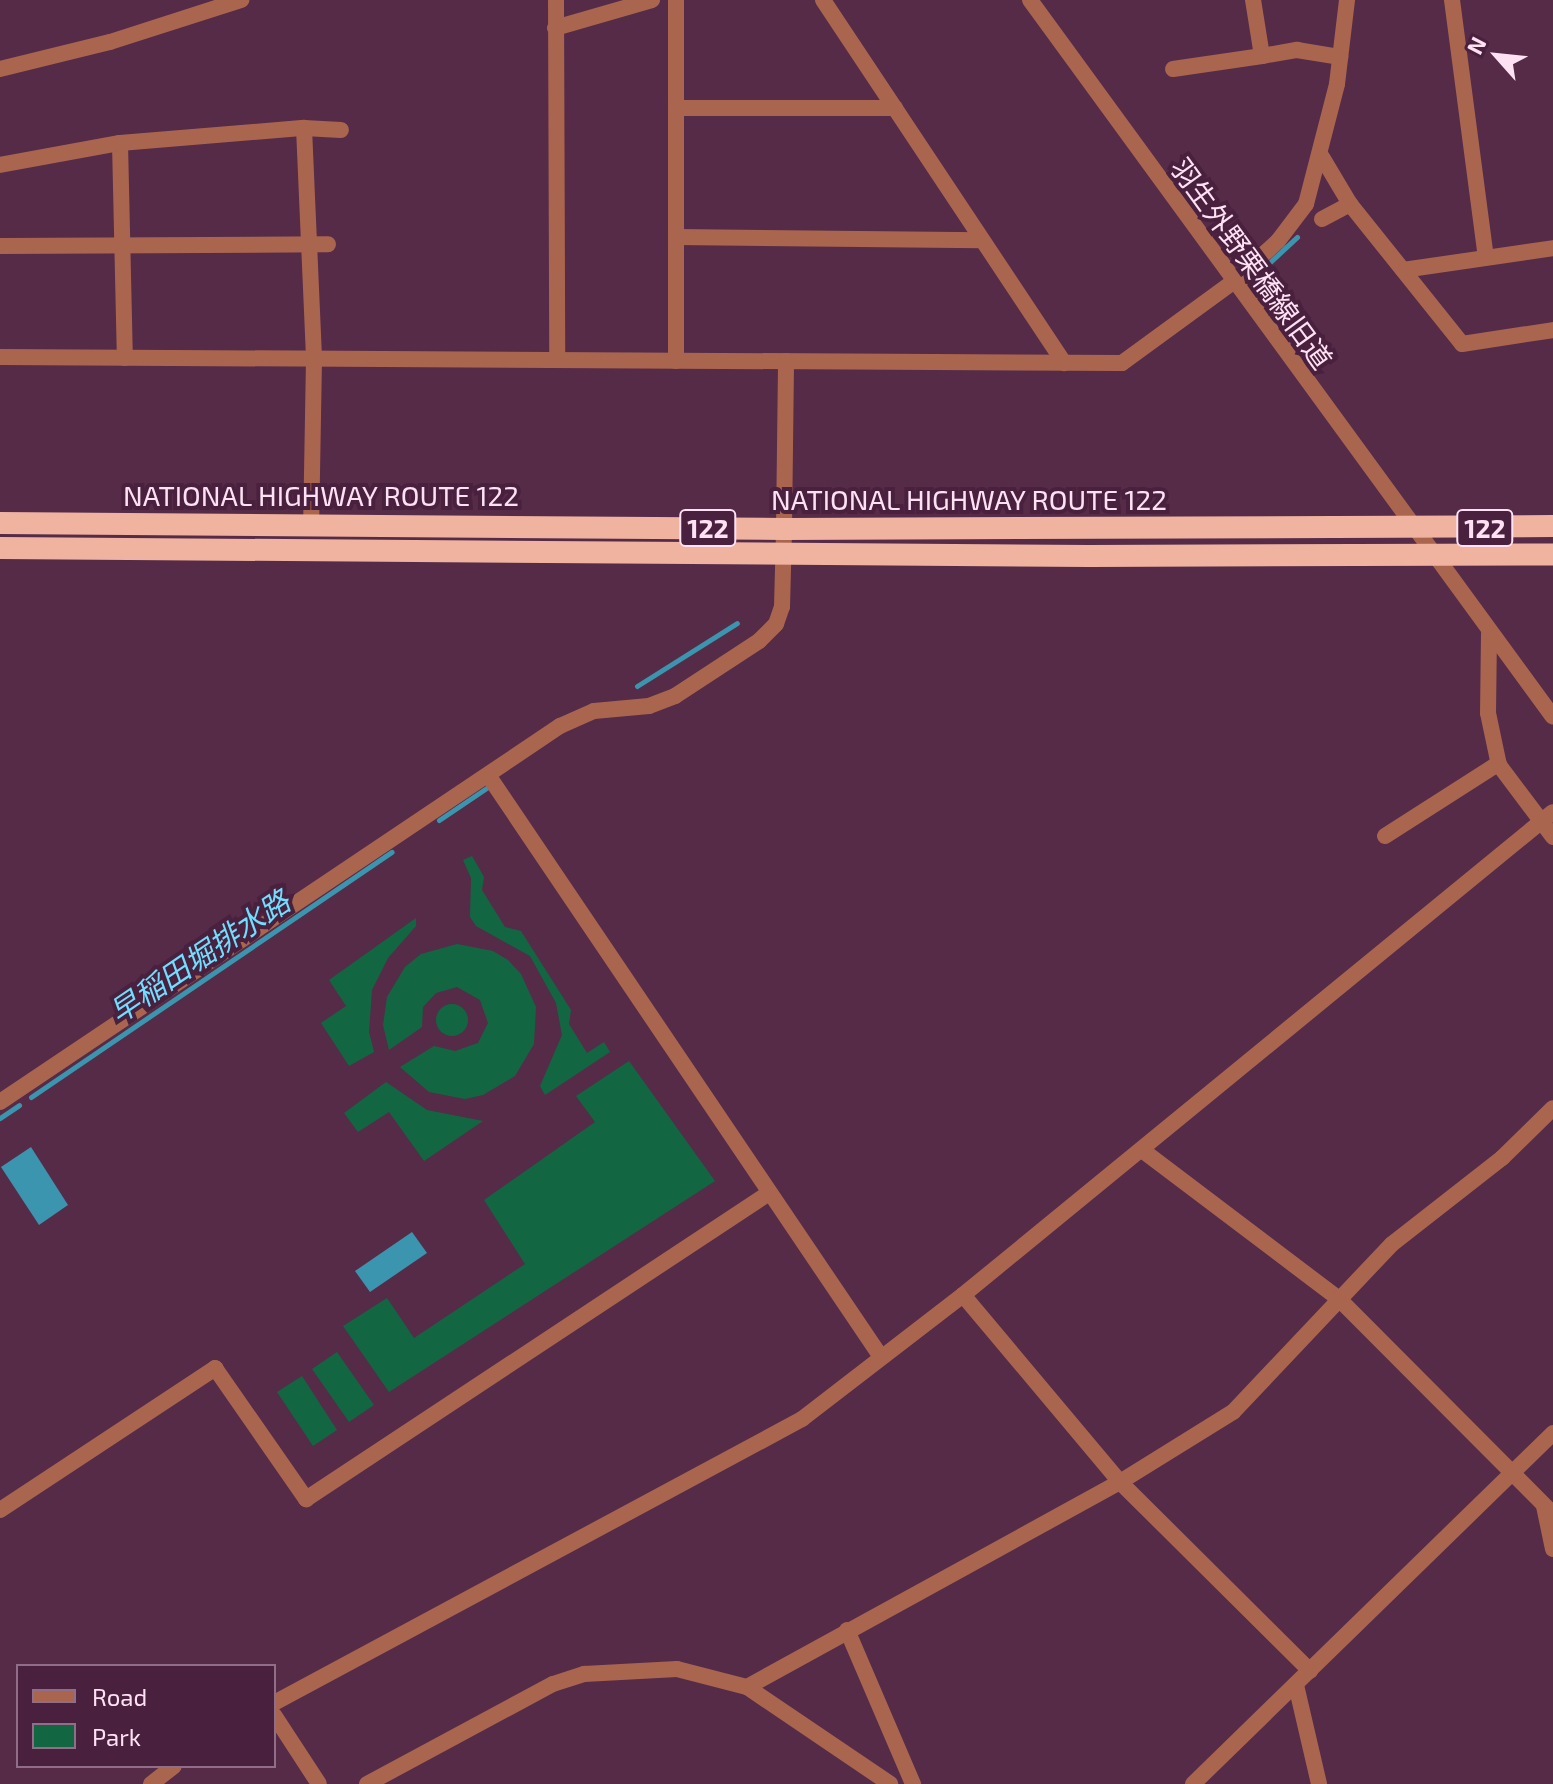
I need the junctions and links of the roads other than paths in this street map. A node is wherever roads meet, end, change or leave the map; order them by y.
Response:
1 (241, 0) edge
2 (556, 0) edge
3 (652, 0) edge
4 (676, 0) edge
5 (823, 0) edge
6 (1030, 0) edge
7 (1253, 0) edge
8 (1347, 0) edge
9 (1452, 0) edge
10 (555, 28) junction
11 (1262, 56) junction
12 (1340, 57) junction
13 (0, 69) edge
14 (1173, 69) dead end
15 (676, 108) junction
16 (895, 108) junction
17 (304, 128) junction
18 (341, 130) dead end
19 (120, 143) junction
20 (1322, 157) junction
21 (0, 165) edge
22 (1350, 204) junction
23 (1322, 219) dead end
24 (676, 237) junction
25 (982, 240) junction
26 (309, 242) junction
27 (122, 244) junction
28 (328, 244) dead end
29 (0, 246) edge
30 (1553, 248) edge
31 (1486, 257) junction
32 (1403, 270) junction
33 (1233, 282) junction
34 (1553, 330) edge
35 (0, 357) edge
36 (125, 358) junction
37 (314, 359) junction
38 (557, 360) junction
39 (676, 361) junction
40 (786, 361) junction
41 (1064, 363) junction
42 (0, 523) edge
43 (311, 525) junction
44 (1553, 526) edge
45 (784, 529) junction
46 (1416, 530) junction
47 (0, 548) edge
48 (784, 553) junction
49 (1553, 554) edge
50 (1432, 557) junction
51 (1489, 633) junction
52 (1553, 717) edge
53 (1499, 763) junction
54 (488, 775) junction
55 (1548, 817) edge
56 (1385, 836) dead end
57 (1553, 837) edge
58 (0, 1102) edge
59 (1553, 1108) edge
60 (1142, 1150) junction
61 (769, 1193) junction
62 (963, 1295) junction
63 (1338, 1298) junction
64 (881, 1357) junction
65 (1553, 1433) edge
66 (1513, 1473) junction
67 (1120, 1482) junction
68 (0, 1510) edge
69 (1548, 1510) edge
70 (1553, 1549) edge
71 (847, 1630) junction
72 (1310, 1671) junction
73 (1296, 1685) junction
74 (747, 1687) junction
75 (276, 1702) edge
76 (276, 1718) edge
77 (171, 1768) edge
78 (151, 1784) edge
79 (319, 1784) edge
80 (367, 1784) edge
81 (890, 1784) edge
82 (913, 1784) edge
83 (1193, 1784) edge
84 (1319, 1784) edge

1 - 13 street
2 - 10 street
3 - 10 street
4 - 15 street
5 - 16 street
6 - 33 street, 羽生外野栗橋線旧道
7 - 11 street
8 - 12 street
9 - 31 street
10 - 38 street
11 - 12 street
11 - 14 street
12 - 20 street
15 - 16 street
15 - 24 street
16 - 25 street
17 - 18 street
17 - 19 street
17 - 26 street
19 - 21 street
19 - 27 street
20 - 22 street
20 - 33 street
22 - 23 street
22 - 32 street
24 - 25 street
24 - 39 street
25 - 41 street
26 - 27 street
26 - 28 street
26 - 37 street
27 - 29 street
27 - 36 street
30 - 31 street
31 - 32 street
32 - 34 street
33 - 41 street
33 - 46 street, 羽生外野栗橋線旧道
35 - 36 street
36 - 37 street
37 - 38 street
37 - 43 street
38 - 39 street
39 - 40 street
40 - 41 street
40 - 45 street
42 - 43 highway, NATIONAL HIGHWAY ROUTE 122 / 122
43 - 45 highway, NATIONAL HIGHWAY ROUTE 122 / 122
44 - 46 highway, NATIONAL HIGHWAY ROUTE 122 / 122
45 - 46 highway, NATIONAL HIGHWAY ROUTE 122 / 122
45 - 48 street
46 - 50 street, 羽生外野栗橋線旧道
47 - 48 highway, NATIONAL HIGHWAY ROUTE 122 / 122
48 - 50 highway, NATIONAL HIGHWAY ROUTE 122 / 122
48 - 54 street
49 - 50 highway, NATIONAL HIGHWAY ROUTE 122 / 122
50 - 51 street, 羽生外野栗橋線旧道
51 - 52 street, 羽生外野栗橋線旧道
51 - 53 street
53 - 55 street
53 - 56 street
54 - 58 street
54 - 61 street
55 - 57 street
55 - 60 street
59 - 63 street
60 - 62 street
60 - 63 street
61 - 64 street
61 - 68 street
62 - 64 street
62 - 67 street
63 - 66 street
63 - 67 street
64 - 75 street
65 - 66 street
66 - 69 street
66 - 72 street
67 - 71 street
67 - 72 street
69 - 70 street
71 - 74 street
71 - 82 street
72 - 73 street
73 - 83 street
73 - 84 street
74 - 80 street
74 - 81 street
76 - 79 street
77 - 78 street

